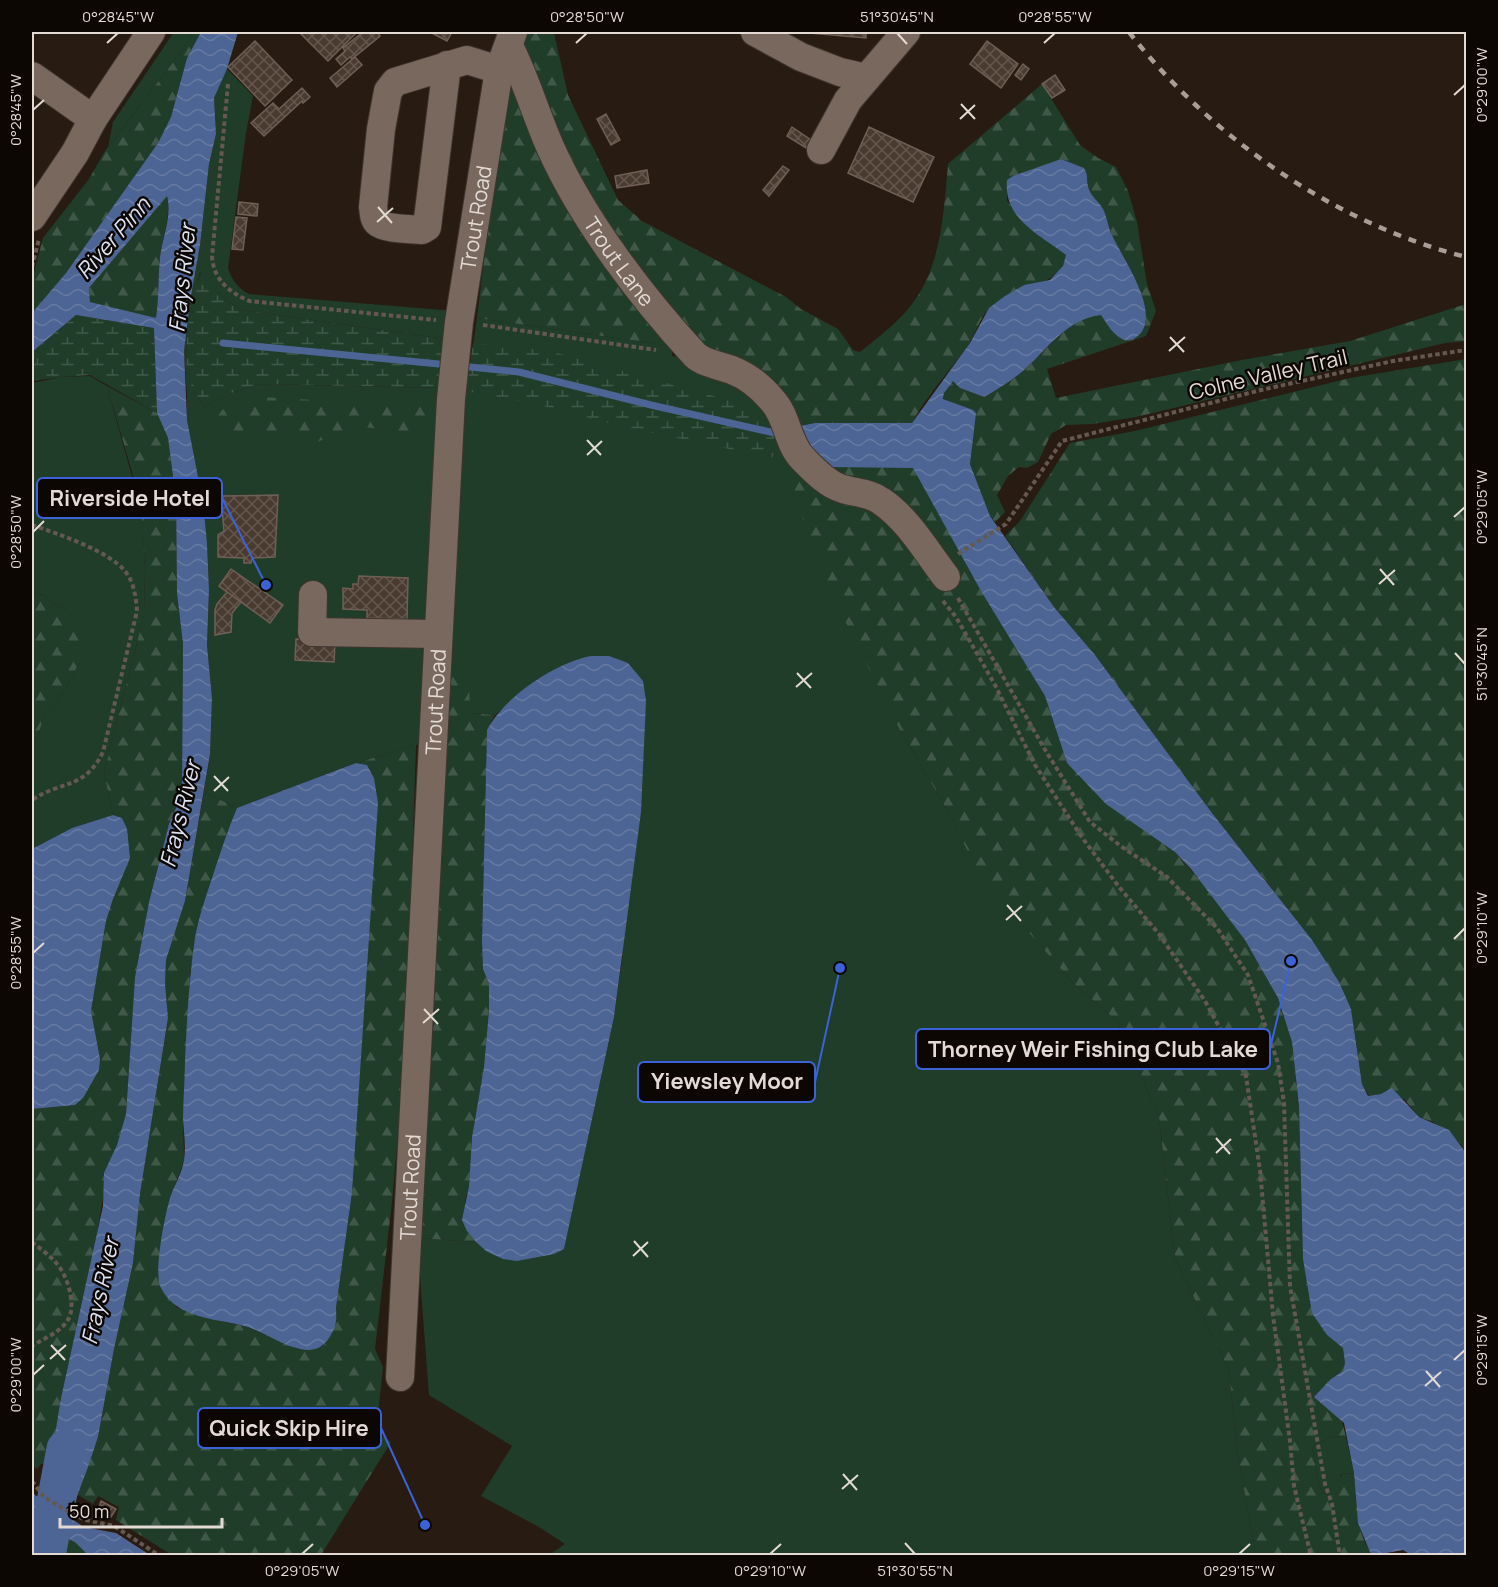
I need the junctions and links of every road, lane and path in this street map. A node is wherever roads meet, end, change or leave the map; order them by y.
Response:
1 (152, 32) edge
2 (755, 32) edge
3 (906, 32) edge
4 (507, 49) edge
5 (447, 65) junction
6 (32, 76) edge
7 (866, 78) junction
8 (228, 84) dead end
9 (93, 119) junction
10 (821, 150) dead end
11 (32, 217) edge
12 (458, 325) junction
13 (1467, 350) edge
14 (685, 355) junction
15 (32, 525) edge
16 (946, 576) junction
17 (313, 595) dead end
18 (438, 634) junction
19 (32, 800) edge
20 (32, 1242) edge
21 (32, 1346) edge
22 (400, 1377) dead end
23 (32, 1481) edge
24 (160, 1556) edge
25 (1311, 1556) edge
26 (1340, 1556) edge

1 - 9 street
2 - 7 street
3 - 7 street
4 - 5 street
4 - 12 street, Trout Road
4 - 14 street, Trout Lane
5 - 5 street
6 - 9 street
7 - 10 street
8 - 12 path
9 - 11 street
12 - 14 path
12 - 18 street, Trout Road
13 - 16 path, Colne Valley Trail
14 - 16 street, Trout Lane
15 - 19 path
16 - 25 path
16 - 26 path
17 - 18 street
18 - 22 street, Trout Road
20 - 21 path
23 - 24 path

